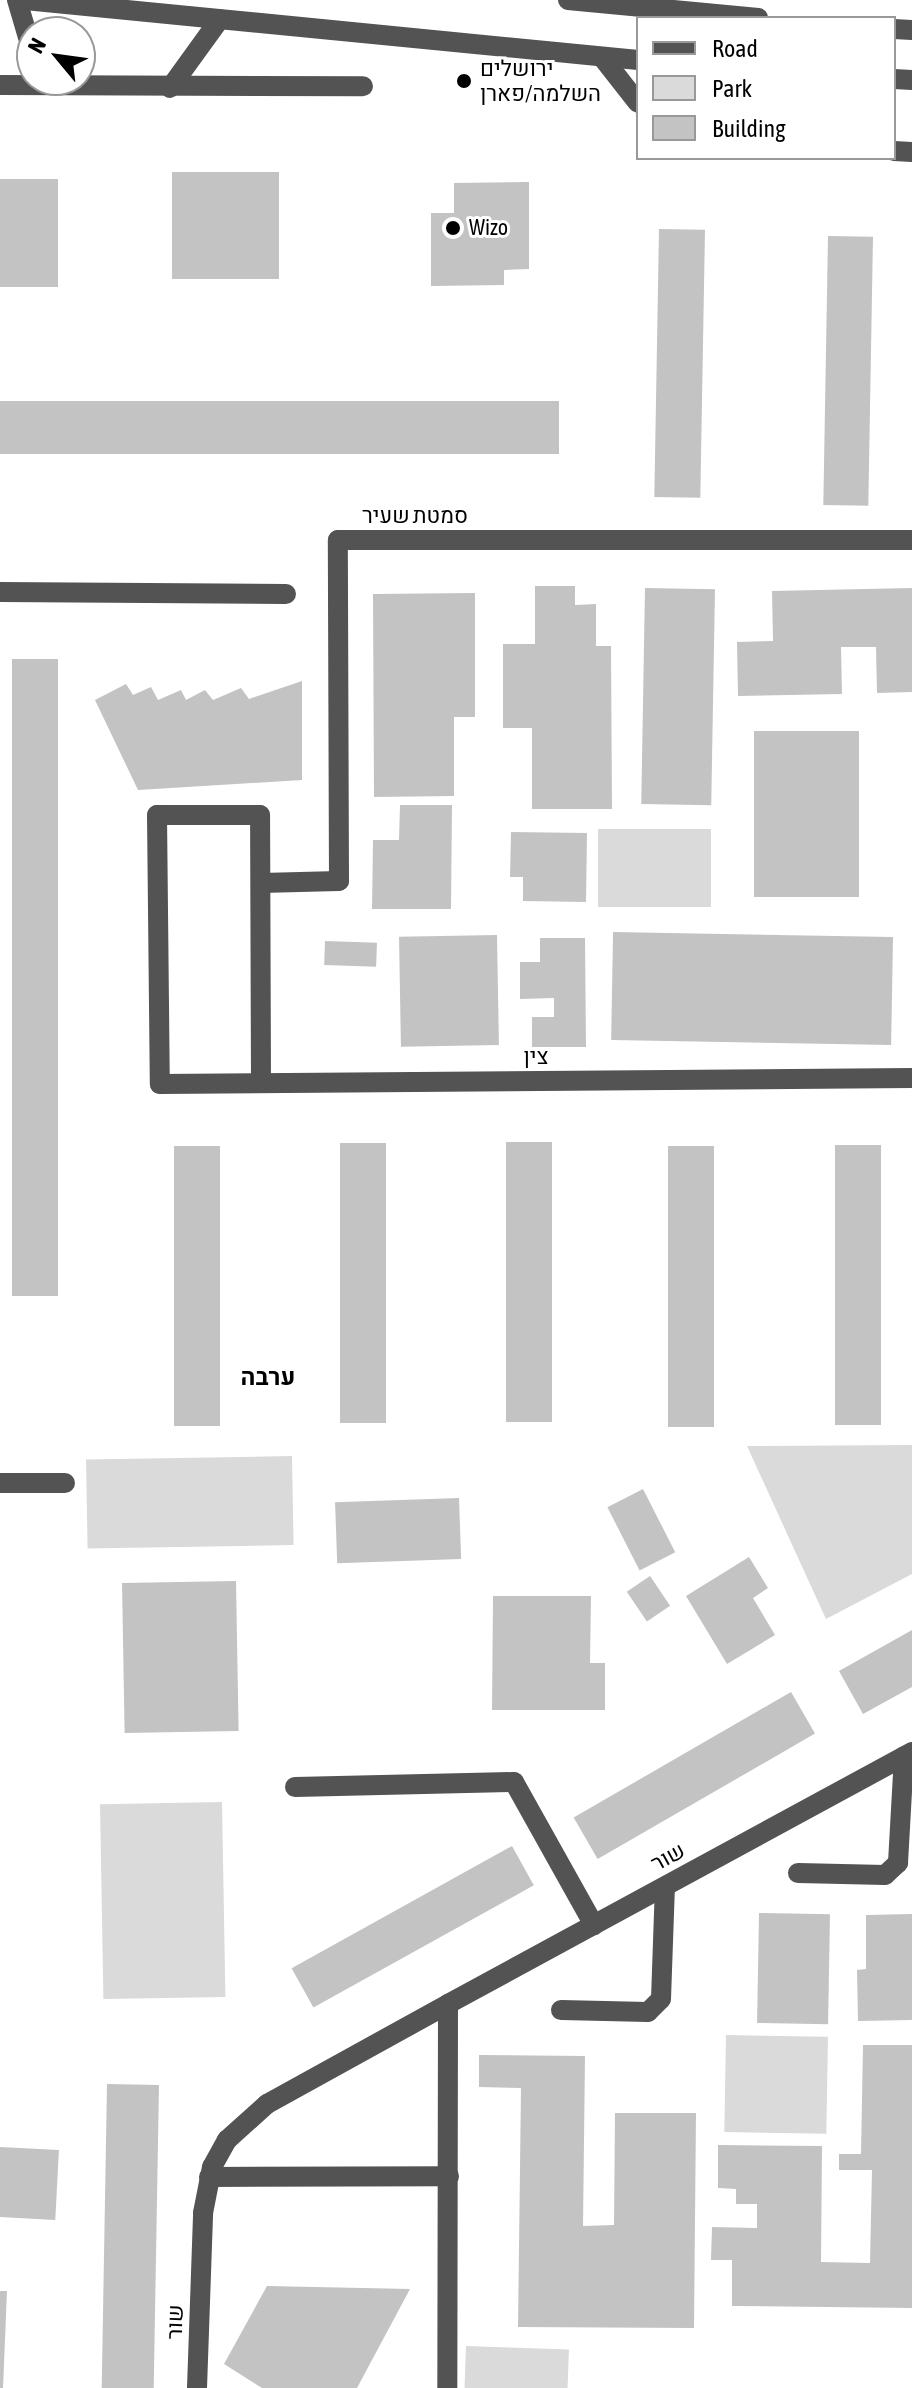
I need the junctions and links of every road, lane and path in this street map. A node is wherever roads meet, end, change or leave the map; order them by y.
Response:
1 (25, 0) edge
2 (568, 0) edge
3 (739, 16) edge
4 (220, 19) junction
5 (602, 57) junction
6 (636, 60) edge
7 (96, 85) edge
8 (363, 86) dead end
9 (170, 88) junction
10 (636, 100) edge
11 (912, 540) edge
12 (0, 592) edge
13 (286, 594) dead end
14 (261, 883) junction
15 (912, 1078) edge
16 (261, 1083) junction
17 (0, 1483) edge
18 (65, 1483) dead end
19 (908, 1754) edge
20 (295, 1787) dead end
21 (798, 1873) dead end
22 (665, 1887) junction
23 (594, 1925) junction
24 (448, 2004) junction
25 (561, 2010) dead end
26 (449, 2176) junction
27 (209, 2177) junction
28 (197, 2388) edge
29 (447, 2388) edge

1 - 4 street
2 - 3 street
4 - 5 street
4 - 9 street
5 - 6 street
5 - 10 street
7 - 9 street
8 - 9 street
11 - 14 street, סמטת שעיר
12 - 13 street
14 - 16 street
14 - 16 street, צין
15 - 16 street, צין
17 - 18 street
19 - 21 street
19 - 22 street, שור
20 - 23 street
22 - 23 street, שור
22 - 25 street
23 - 24 street, שור
24 - 26 street
24 - 27 street, שור
26 - 27 street
26 - 29 street
27 - 28 street, שור

